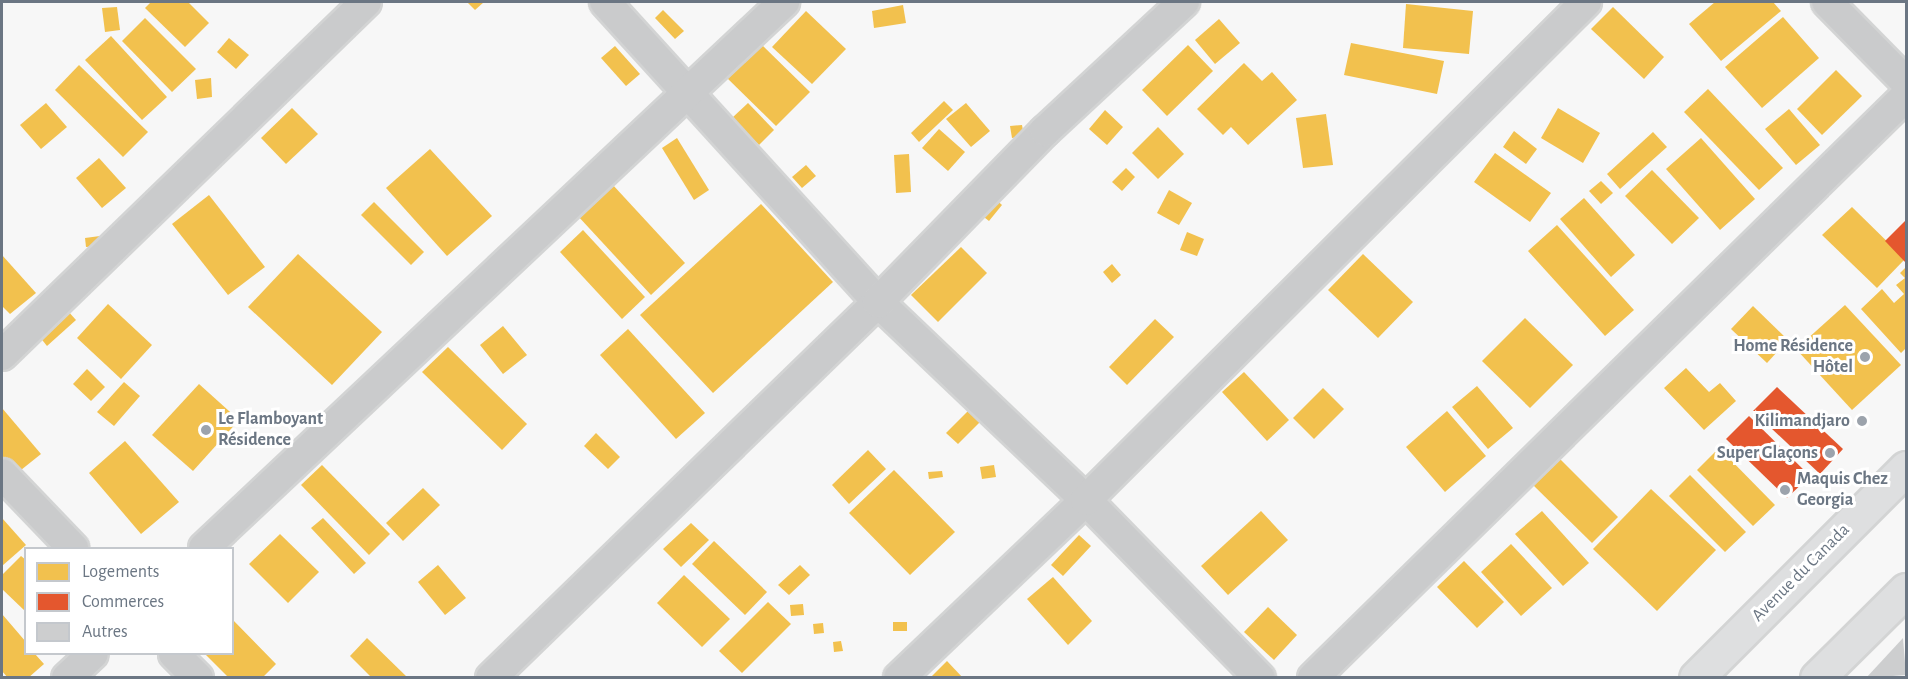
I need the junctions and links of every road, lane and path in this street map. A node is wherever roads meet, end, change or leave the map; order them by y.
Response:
1 (366, 2) edge
2 (605, 2) edge
3 (784, 2) edge
4 (1184, 2) edge
5 (1586, 2) edge
6 (1827, 2) edge
7 (1906, 82) edge
8 (689, 92) junction
9 (1906, 96) edge
10 (878, 302) junction
11 (2, 355) edge
12 (1906, 468) edge
13 (2, 474) edge
14 (1086, 500) junction
15 (71, 547) edge
16 (206, 547) edge
17 (1906, 590) edge
18 (92, 655) edge
19 (175, 655) edge
20 (68, 678) edge
21 (198, 678) edge
22 (491, 678) edge
23 (899, 678) edge
24 (1260, 678) edge
25 (1313, 678) edge
26 (1696, 678) edge
27 (1817, 678) edge

1 - 11 street
2 - 8 street
3 - 8 street
4 - 10 street
5 - 14 street
6 - 7 street
8 - 10 street
8 - 16 street
9 - 25 street
10 - 14 street
10 - 22 street
12 - 26 main road, Avenue du Canada
13 - 15 street
14 - 23 street
14 - 24 street
17 - 27 main road
18 - 20 street
19 - 21 street

